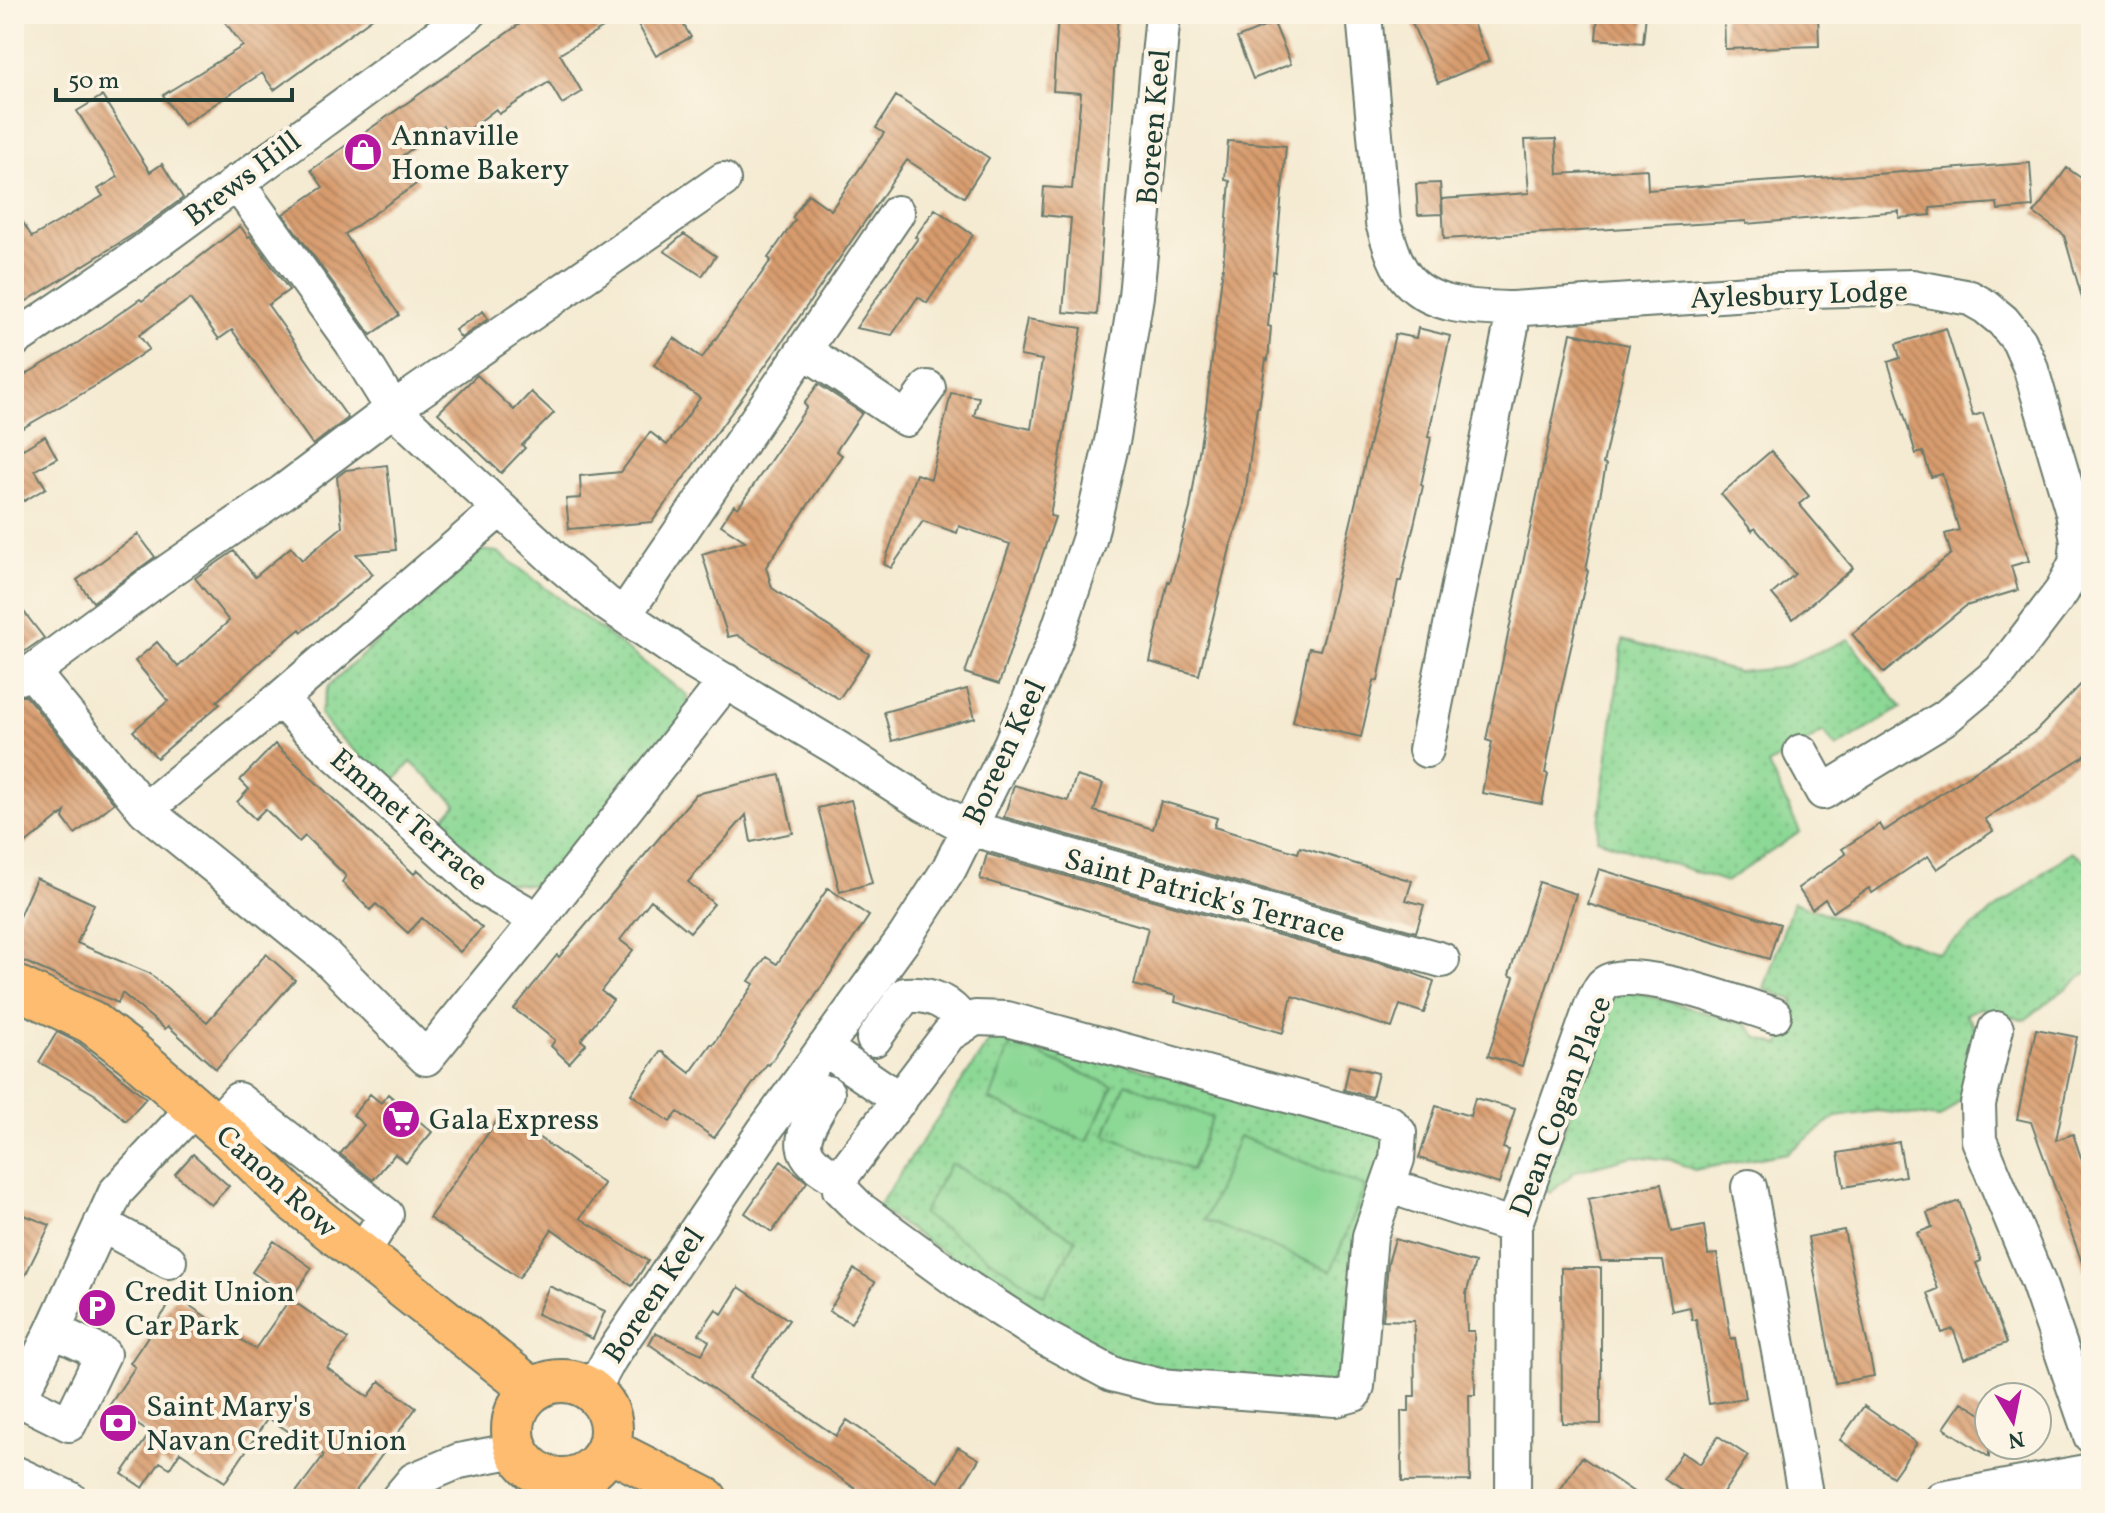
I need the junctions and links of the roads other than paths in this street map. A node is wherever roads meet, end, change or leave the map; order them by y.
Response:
1 (468, 14) edge
2 (1163, 14) edge
3 (1364, 14) edge
4 (723, 180) dead end
5 (236, 182) junction
6 (897, 213) dead end
7 (1512, 309) junction
8 (14, 340) edge
9 (805, 351) junction
10 (928, 388) dead end
11 (393, 409) junction
12 (500, 509) junction
13 (624, 615) junction
14 (23, 673) edge
15 (726, 681) junction
16 (280, 699) junction
17 (1426, 750) dead end
18 (1801, 752) dead end
19 (145, 810) junction
20 (969, 828) junction
21 (538, 920) junction
22 (1442, 960) dead end
23 (14, 986) edge
24 (1774, 1015) dead end
25 (965, 1024) junction
26 (1996, 1029) dead end
27 (874, 1039) dead end
28 (824, 1048) junction
29 (827, 1093) dead end
30 (900, 1100) junction
31 (205, 1116) junction
32 (842, 1181) junction
33 (1749, 1187) dead end
34 (1408, 1192) dead end
35 (101, 1224) junction
36 (1514, 1226) junction
37 (169, 1261) dead end
38 (53, 1330) dead end
39 (533, 1390) junction
40 (592, 1391) junction
41 (2091, 1436) edge
42 (608, 1449) junction
43 (516, 1450) junction
44 (2091, 1471) edge
45 (16, 1479) edge
46 (70, 1499) edge
47 (398, 1499) edge
48 (706, 1499) edge
49 (1513, 1499) edge
50 (1806, 1499) edge
51 (1942, 1499) edge

1 - 5 street, Brews Hill
2 - 20 street, Boreen Keel
3 - 7 street, Aylesbury Lodge
4 - 11 street
5 - 8 street, Brews Hill
5 - 11 street, Saint Patrick's Terrace
6 - 9 street
7 - 17 street
7 - 18 street, Aylesbury Lodge
9 - 10 street
9 - 13 street
11 - 12 street, Saint Patrick's Terrace
11 - 14 street
12 - 13 street, Saint Patrick's Terrace
12 - 16 street
13 - 15 street, Saint Patrick's Terrace
14 - 19 street
15 - 20 street, Saint Patrick's Terrace
15 - 21 street
16 - 19 street
16 - 21 street, Emmet Terrace
19 - 21 street
20 - 22 street, Saint Patrick's Terrace
20 - 28 street, Boreen Keel
23 - 31 main road, Canon Row
24 - 36 street, Dean Cogan Place
25 - 27 street
25 - 30 street
25 - 32 street
26 - 41 street
28 - 30 street
28 - 40 street, Boreen Keel
29 - 32 street
30 - 32 street
31 - 35 street
31 - 39 main road, Canon Row
33 - 50 street
34 - 36 street
35 - 37 street
35 - 38 street
36 - 49 street, Dean Cogan Place
39 - 40 main road
39 - 43 main road
40 - 42 main road
42 - 43 main road
42 - 48 main road
43 - 47 street
44 - 51 street
45 - 46 street

